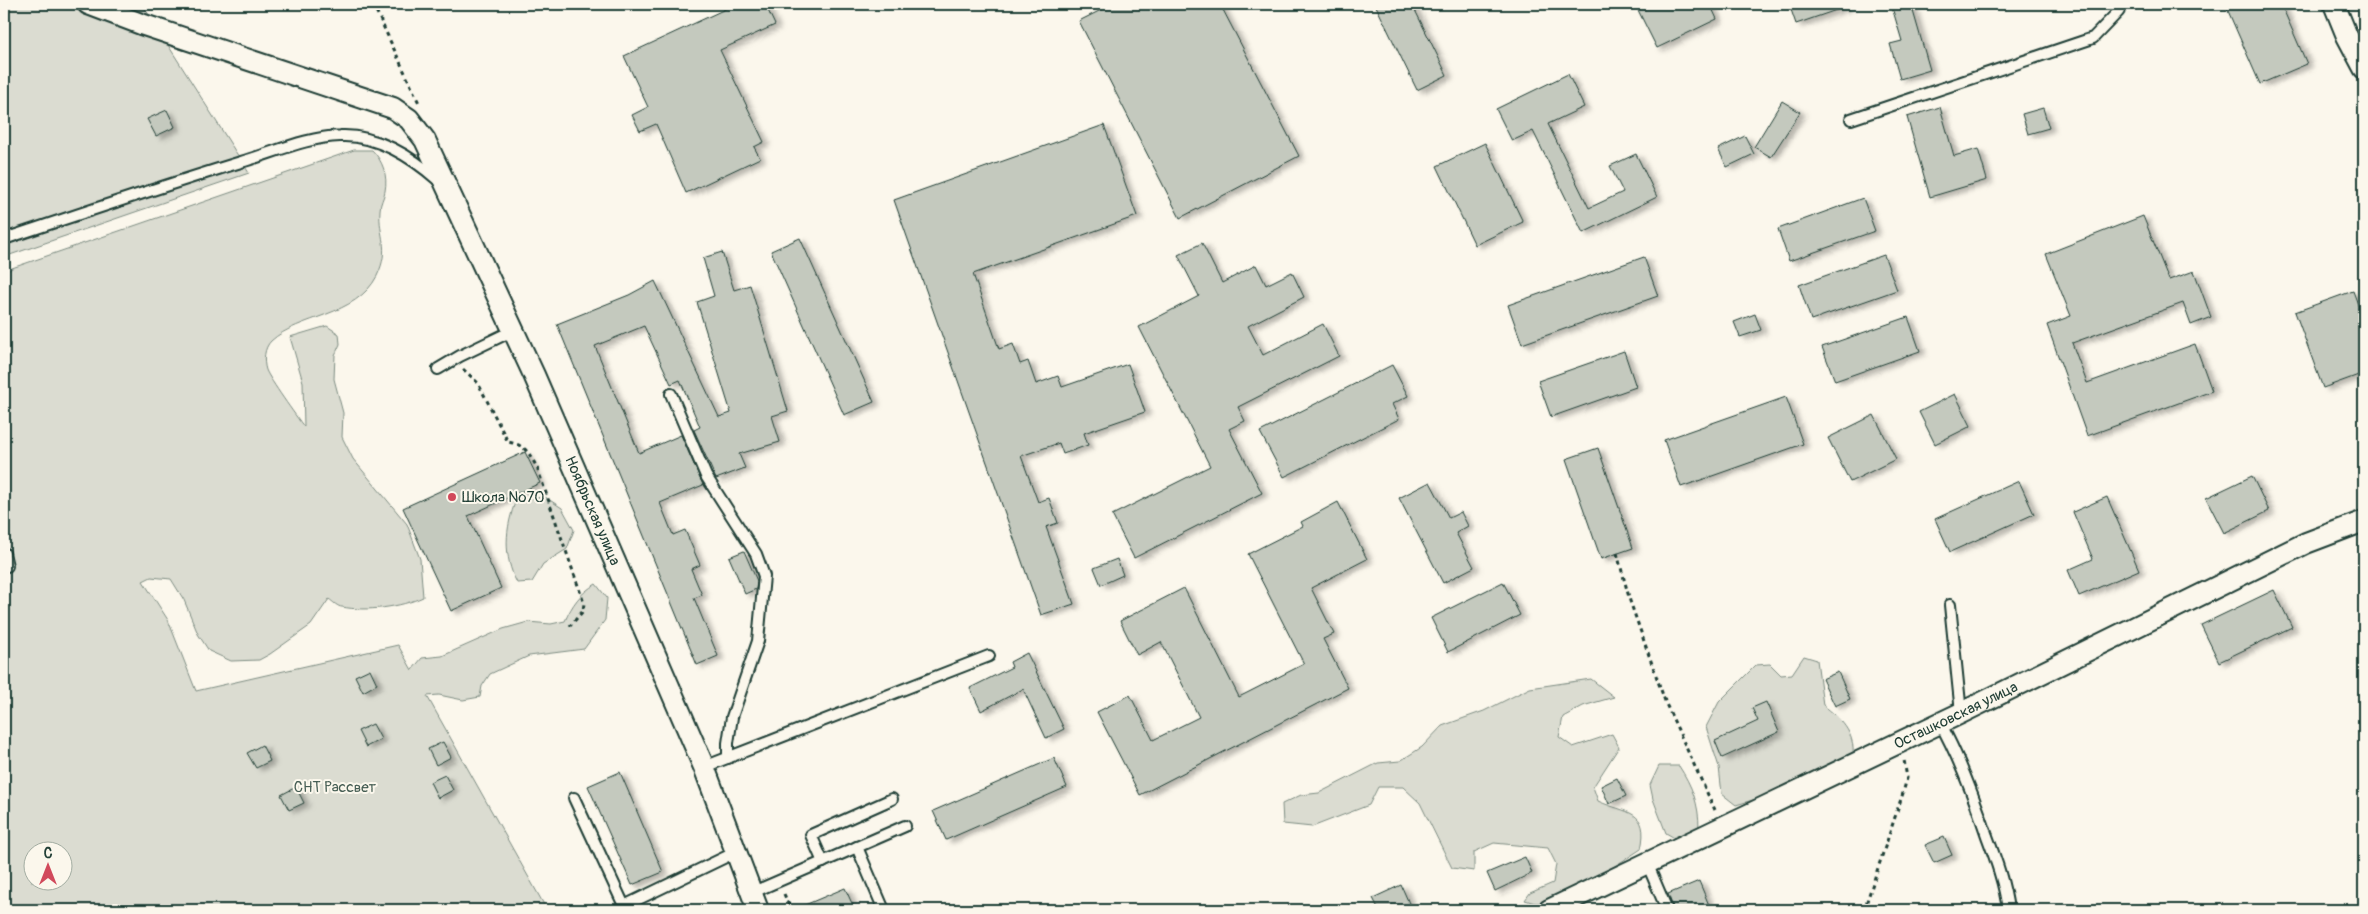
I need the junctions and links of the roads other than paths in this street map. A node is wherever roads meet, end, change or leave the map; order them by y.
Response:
1 (88, 4) edge
2 (2123, 4) edge
3 (2334, 4) edge
4 (2364, 68) edge
5 (1851, 119) dead end
6 (448, 189) junction
7 (4, 239) edge
8 (514, 330) junction
9 (438, 369) dead end
10 (671, 394) dead end
11 (2364, 521) edge
12 (4, 553) edge
13 (6, 566) dead end
14 (1950, 605) dead end
15 (989, 656) dead end
16 (1961, 713) junction
17 (1940, 723) junction
18 (728, 758) junction
19 (704, 767) junction
20 (574, 798) dead end
21 (892, 799) dead end
22 (906, 826) dead end
23 (857, 847) junction
24 (736, 852) junction
25 (823, 862) junction
26 (1647, 863) junction
27 (754, 902) edge
28 (625, 908) edge
29 (884, 910) edge
30 (1549, 910) edge
31 (1667, 910) edge
32 (2008, 910) edge

1 - 6 street, Ноябрьская улица
2 - 5 lane
3 - 4 street
6 - 7 lane
6 - 8 street, Ноябрьская улица
8 - 9 lane
8 - 19 street, Ноябрьская улица
10 - 18 lane
11 - 16 street, Осташковская улица
12 - 13 lane
14 - 16 lane
15 - 18 lane
16 - 17 street, Осташковская улица
17 - 26 street, Осташковская улица
17 - 32 lane
18 - 19 lane
19 - 24 street, Ноябрьская улица
20 - 28 lane
21 - 25 lane
22 - 23 lane
23 - 25 lane
23 - 29 lane
24 - 27 street, Ноябрьская улица
24 - 28 lane
25 - 27 lane
26 - 30 street, Осташковская улица
26 - 31 lane

